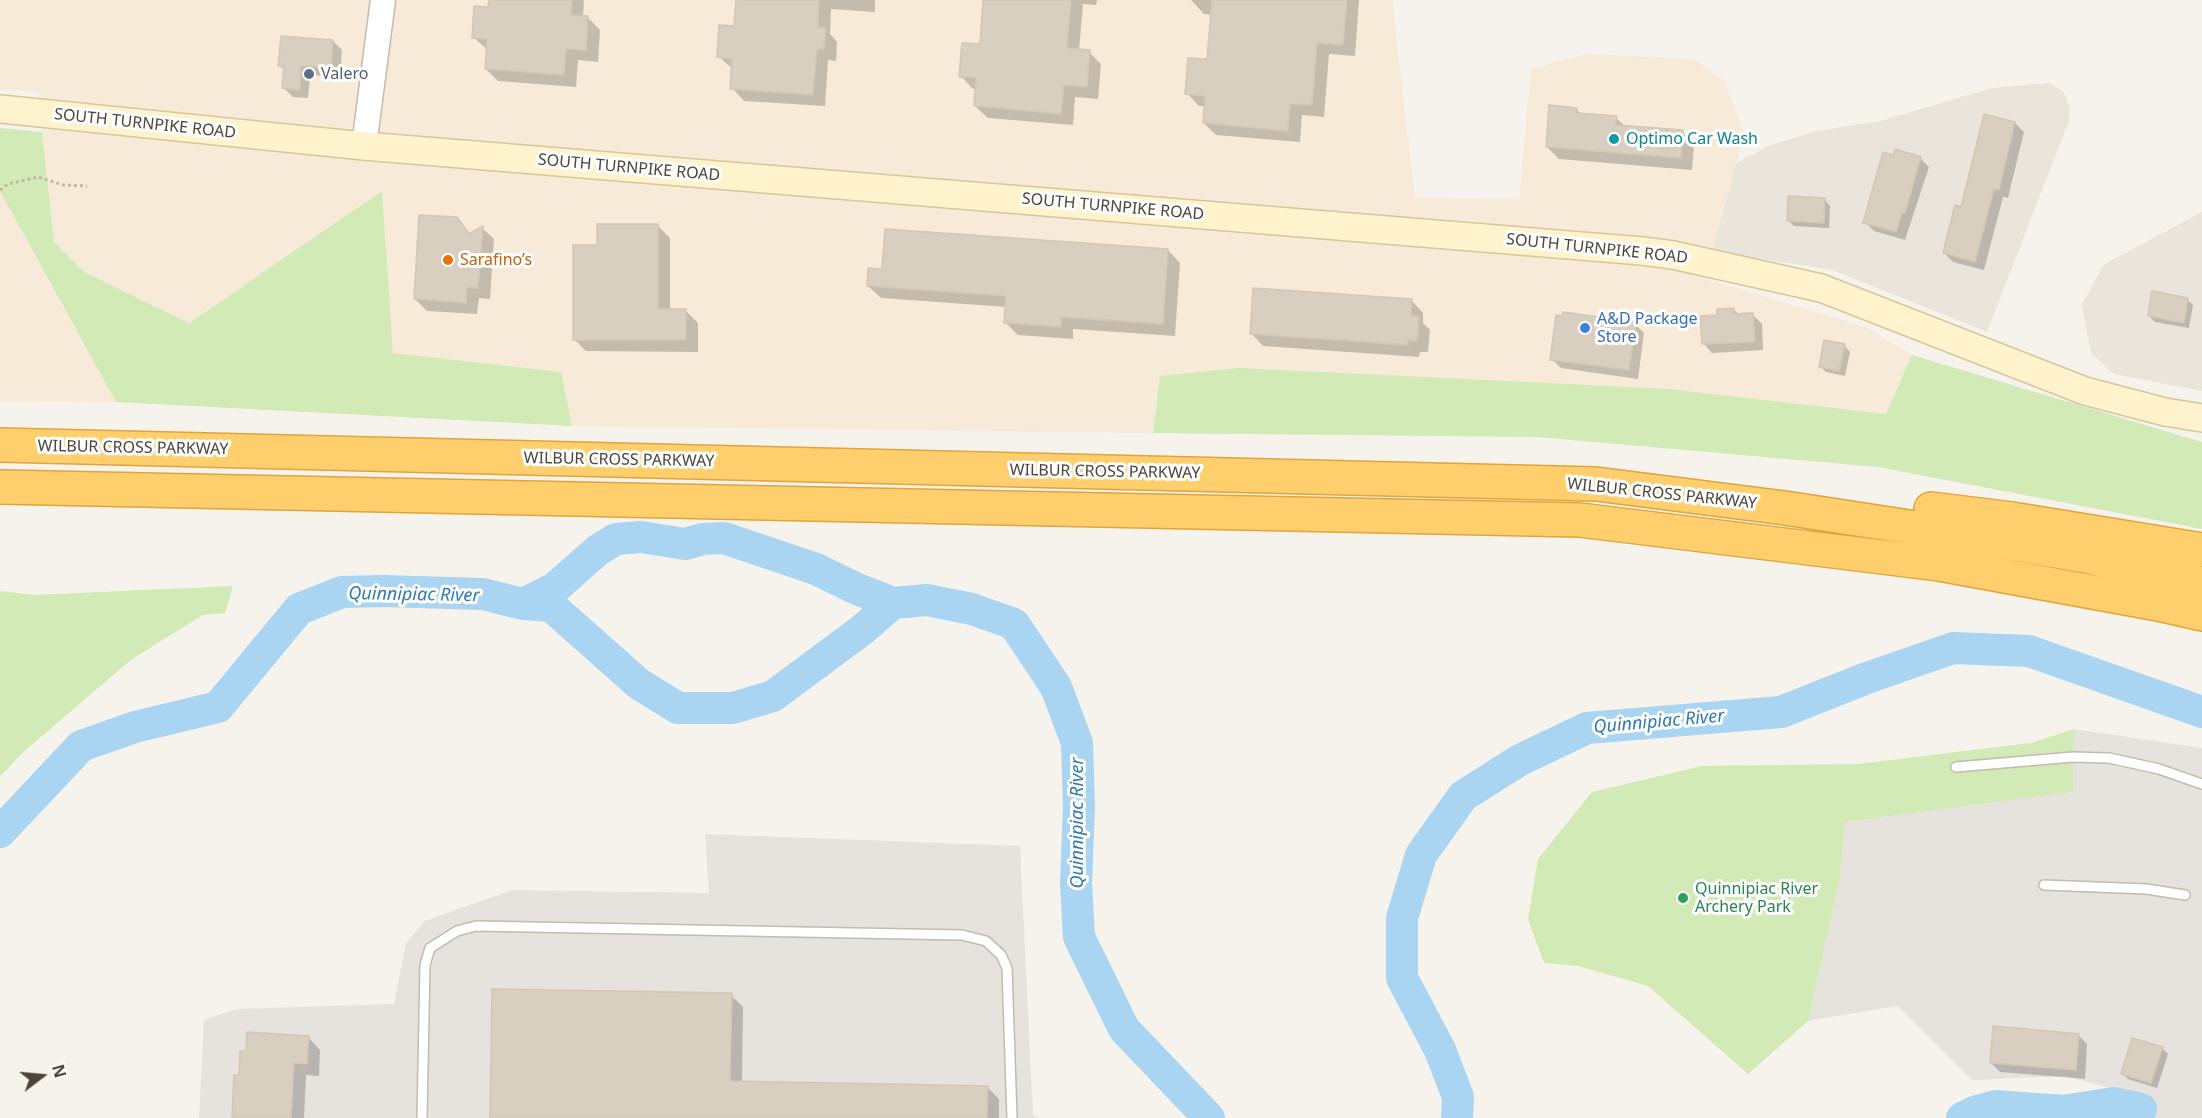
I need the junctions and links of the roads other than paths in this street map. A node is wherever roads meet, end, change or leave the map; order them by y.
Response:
1 (383, 0) edge
2 (0, 109) edge
3 (364, 146) junction
4 (2202, 418) edge
5 (0, 445) edge
6 (0, 487) edge
7 (1785, 508) junction
8 (2202, 550) edge
9 (2202, 584) edge
10 (2158, 604) junction
11 (2202, 614) edge
12 (2202, 622) edge
13 (1956, 767) dead end
14 (2202, 784) edge
15 (2044, 885) dead end
16 (2185, 895) dead end
17 (423, 1118) edge
18 (1012, 1118) edge

1 - 3 street
2 - 3 main road, SOUTH TURNPIKE ROAD
3 - 4 main road, SOUTH TURNPIKE ROAD
5 - 7 highway, WILBUR CROSS PARKWAY
6 - 10 highway
7 - 8 highway
7 - 9 highway, WILBUR CROSS PARKWAY
10 - 11 highway
10 - 12 highway
13 - 14 lane
15 - 16 lane
17 - 18 lane

